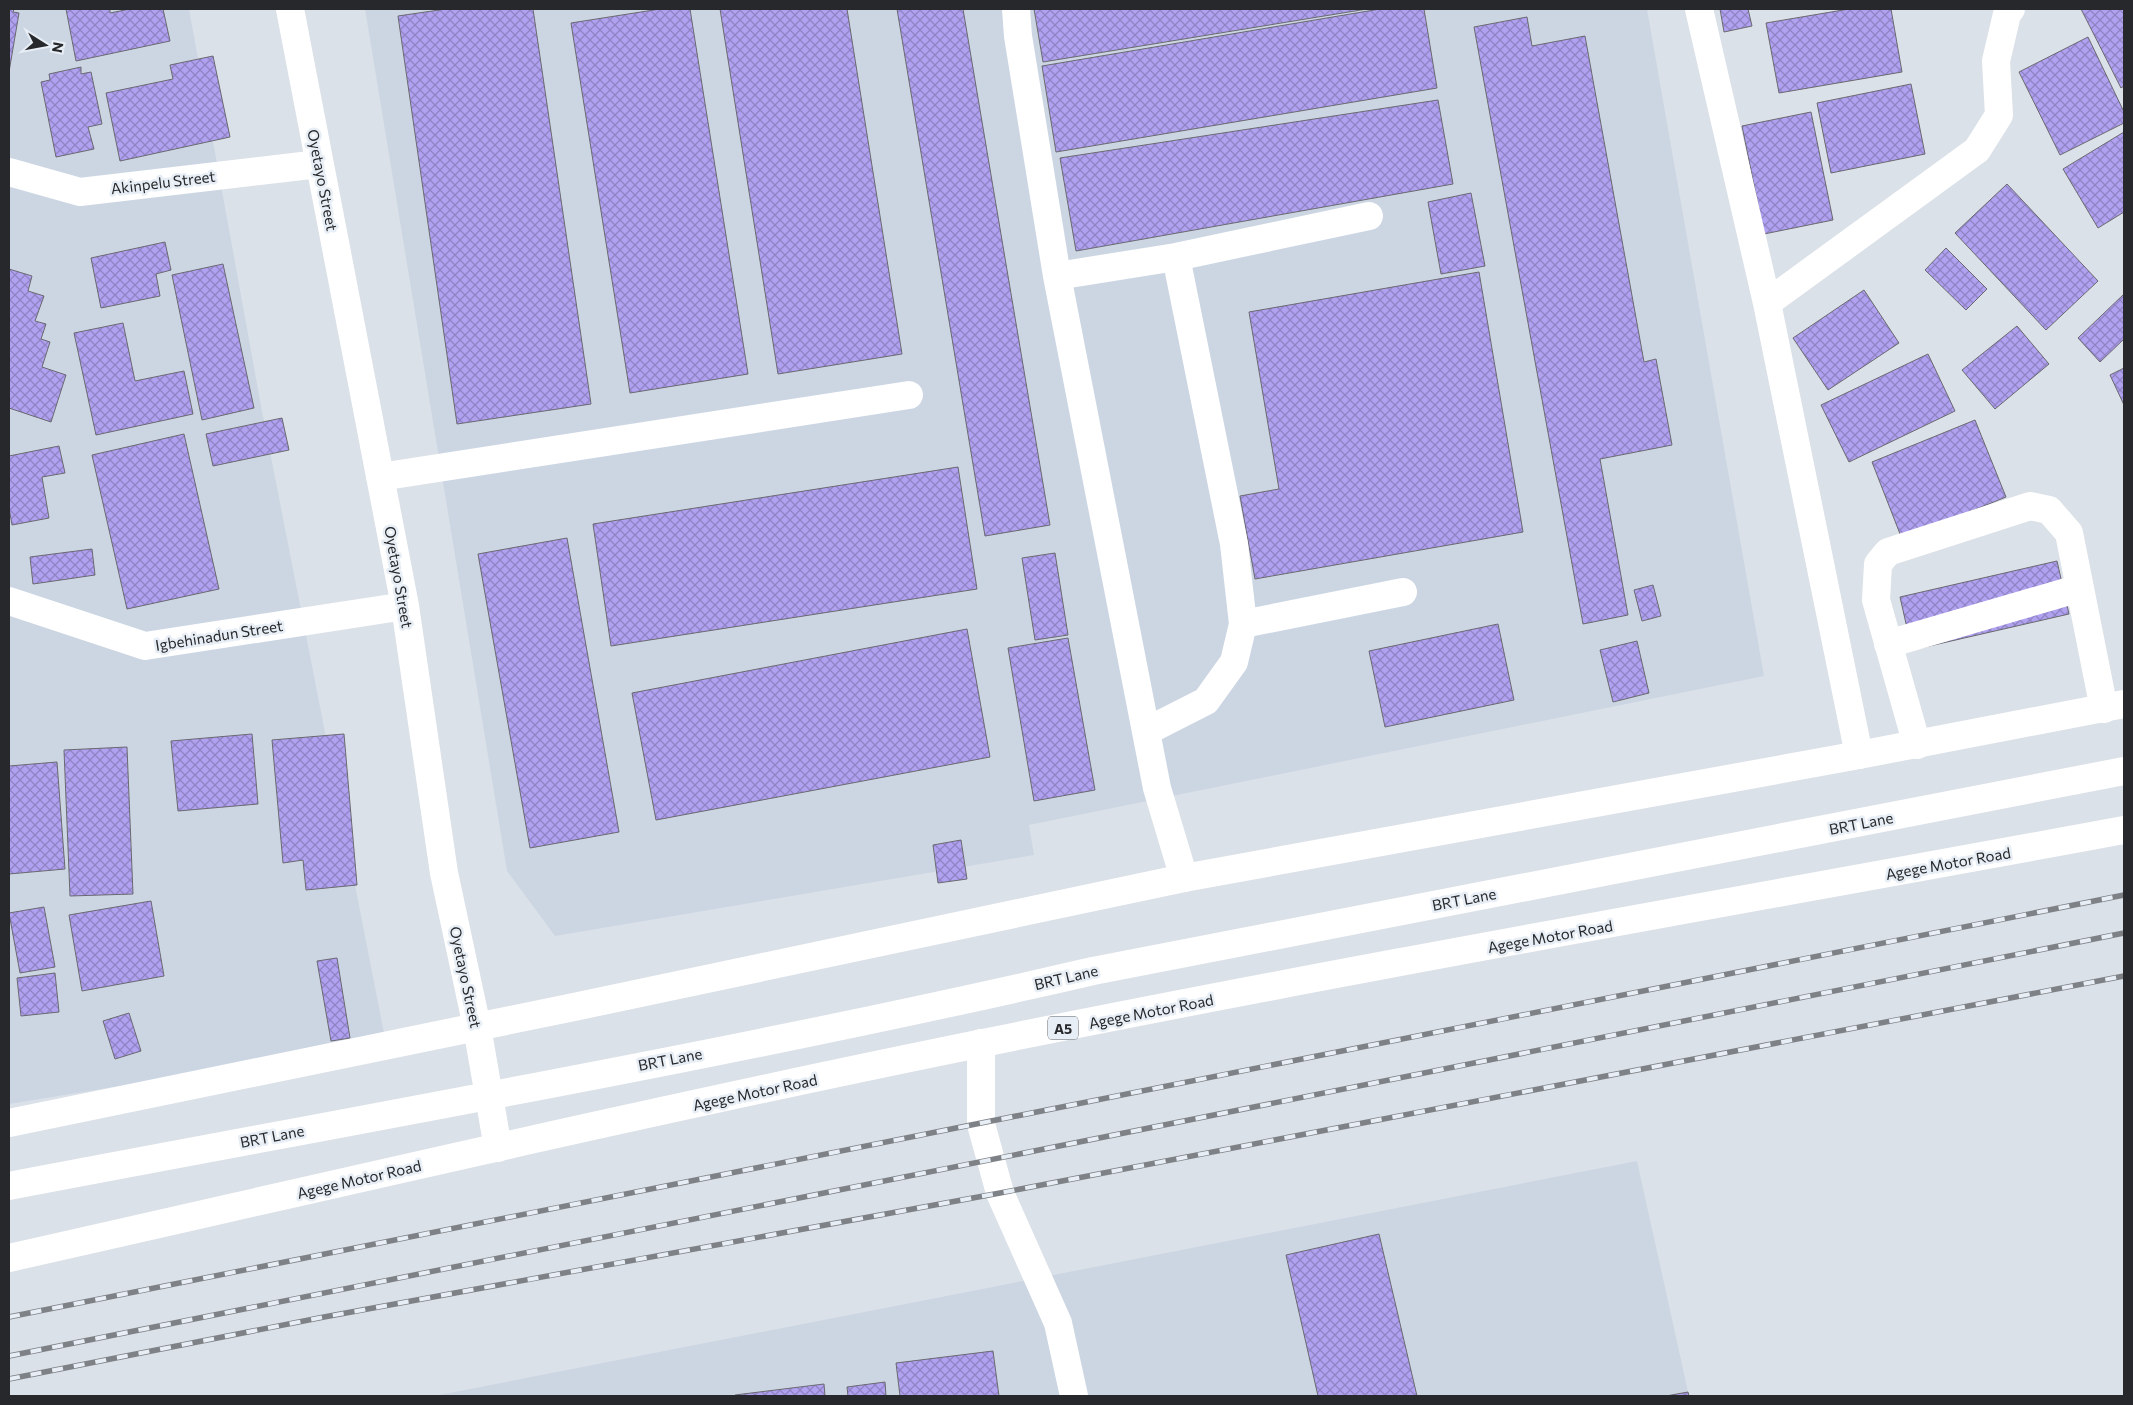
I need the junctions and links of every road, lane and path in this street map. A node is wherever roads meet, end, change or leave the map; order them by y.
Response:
1 (290, 9) edge
2 (1016, 9) edge
3 (1699, 9) edge
4 (2011, 9) edge
5 (319, 164) junction
6 (9, 172) edge
7 (1369, 216) dead end
8 (1176, 257) junction
9 (1058, 276) junction
10 (1767, 303) junction
11 (909, 395) dead end
12 (380, 477) junction
13 (2080, 588) junction
14 (1403, 592) dead end
15 (9, 601) edge
16 (405, 606) junction
17 (1243, 624) junction
18 (1888, 644) junction
19 (2114, 706) edge
20 (1147, 730) junction
21 (1917, 745) junction
22 (1859, 755) junction
23 (2124, 771) edge
24 (2124, 830) edge
25 (1184, 878) junction
26 (477, 1026) junction
27 (981, 1043) junction
28 (489, 1095) junction
29 (9, 1124) edge
30 (498, 1148) junction
31 (9, 1186) edge
32 (9, 1258) edge
33 (1074, 1396) edge

1 - 5 main road, Oyetayo Street
2 - 9 main road
3 - 10 main road
4 - 10 main road
5 - 6 main road, Akinpelu Street
5 - 12 main road, Oyetayo Street
7 - 8 main road
8 - 9 main road
8 - 17 main road
9 - 20 main road
10 - 22 main road
11 - 12 main road
12 - 16 main road, Oyetayo Street
13 - 18 main road
13 - 18 main road
13 - 19 main road
14 - 17 main road
15 - 16 main road, Igbehinadun Street
16 - 26 main road, Oyetayo Street
17 - 20 main road
18 - 21 main road
19 - 21 main road
20 - 25 main road
21 - 22 main road
22 - 25 main road
23 - 28 main road, BRT Lane
24 - 27 main road, Agege Motor Road / A5
25 - 26 main road
26 - 28 main road, Oyetayo Street
26 - 29 main road
27 - 30 main road, Agege Motor Road / A5
27 - 33 main road
28 - 30 main road, Oyetayo Street
28 - 31 main road, BRT Lane
30 - 32 main road, Agege Motor Road / A5

